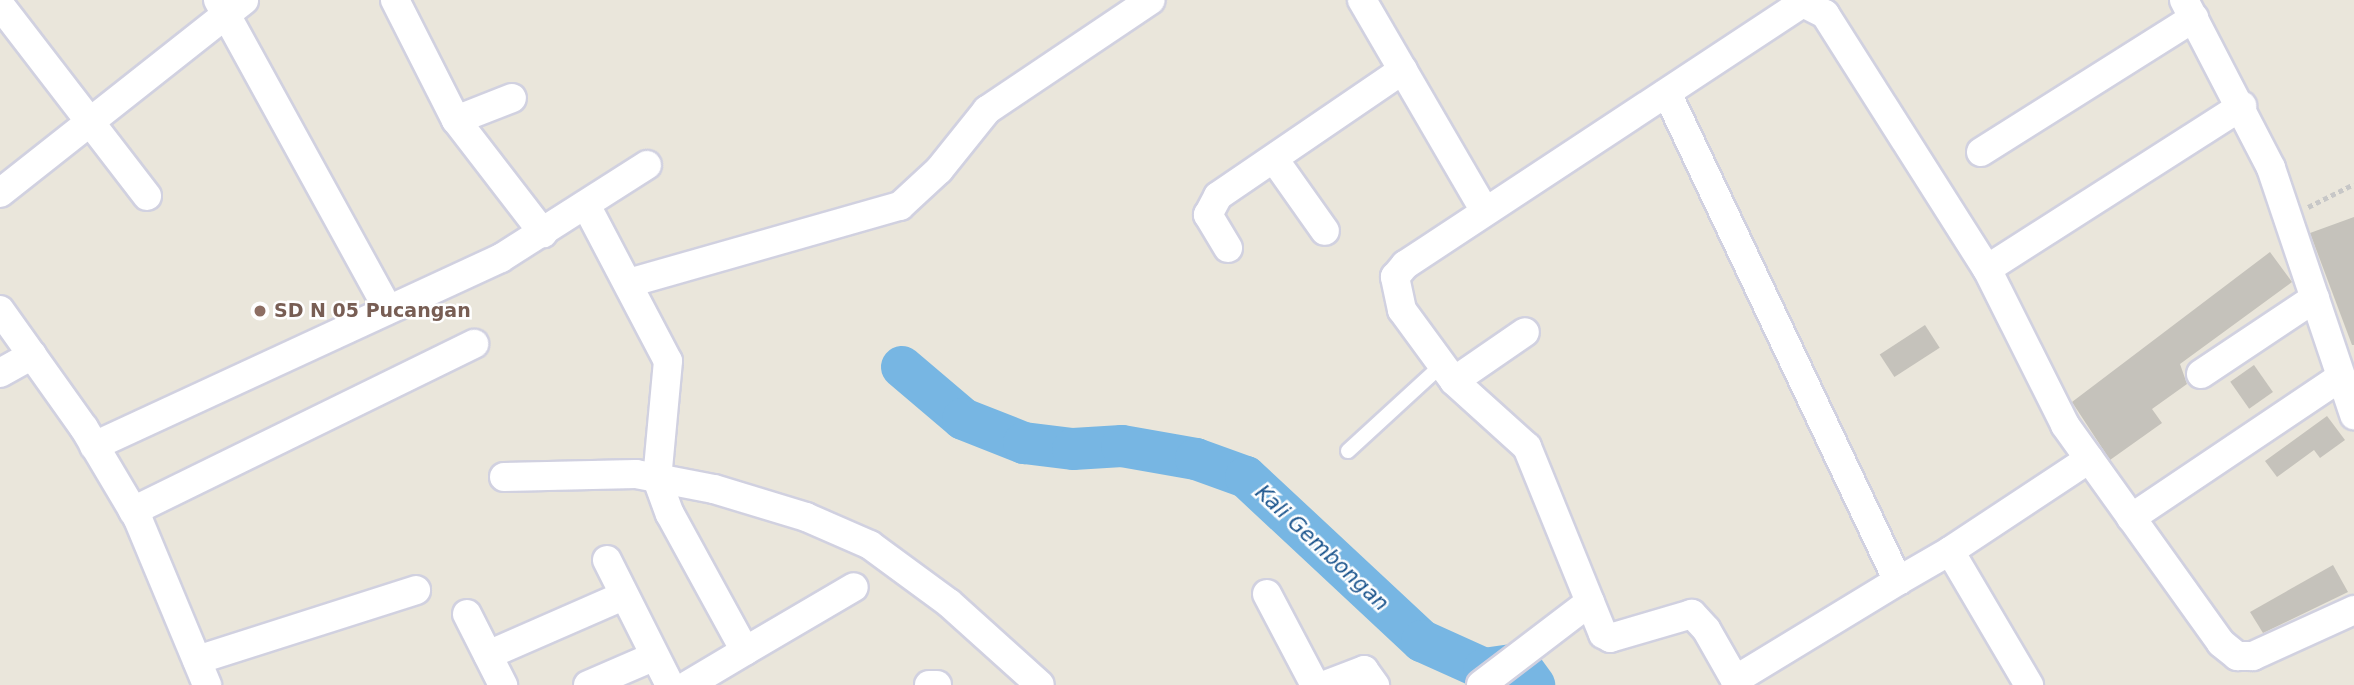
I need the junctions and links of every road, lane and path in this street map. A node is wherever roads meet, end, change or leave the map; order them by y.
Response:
1 (395, 0) edge
2 (1151, 0) edge
3 (1362, 0) edge
4 (229, 5) edge
5 (2189, 9) edge
6 (1, 10) edge
7 (1403, 70) junction
8 (1667, 93) junction
9 (512, 98) dead end
10 (2242, 106) junction
11 (89, 120) junction
12 (456, 120) junction
13 (1981, 152) dead end
14 (1274, 159) junction
15 (647, 165) dead end
16 (2354, 184) edge
17 (0, 193) edge
18 (147, 196) dead end
19 (586, 205) junction
20 (1485, 211) junction
21 (2289, 217) junction
22 (1325, 231) dead end
23 (543, 233) junction
24 (1228, 248) dead end
25 (1987, 269) junction
26 (629, 282) junction
27 (2315, 298) junction
28 (387, 308) junction
29 (0, 310) edge
30 (1525, 332) dead end
31 (474, 344) dead end
32 (32, 355) junction
33 (0, 373) edge
34 (1448, 373) junction
35 (2201, 374) dead end
36 (2341, 377) junction
37 (2354, 415) edge
38 (94, 446) junction
39 (1348, 451) dead end
40 (2089, 459) junction
41 (504, 477) dead end
42 (657, 479) junction
43 (2131, 518) junction
44 (139, 522) junction
45 (1950, 551) junction
46 (607, 560) dead end
47 (1898, 581) junction
48 (854, 587) dead end
49 (416, 590) dead end
50 (1267, 594) dead end
51 (622, 596) junction
52 (1590, 602) junction
53 (2354, 610) edge
54 (467, 614) dead end
55 (745, 651) junction
56 (488, 655) junction
57 (653, 657) junction
58 (202, 672) edge
59 (1737, 683) edge
60 (503, 685) edge
61 (587, 685) edge
62 (670, 685) edge
63 (688, 685) edge
64 (929, 685) edge
65 (937, 685) edge
66 (1040, 685) edge
67 (1315, 685) edge
68 (1325, 685) edge
69 (1375, 685) edge
70 (1481, 685) edge
71 (2029, 685) edge

1 - 12 street
2 - 26 street
3 - 7 street
4 - 11 street
4 - 28 street
5 - 10 street
5 - 13 street
6 - 11 street
7 - 14 street
7 - 20 street
8 - 20 street
8 - 25 street
8 - 47 street
9 - 12 street
10 - 21 street
10 - 25 street
11 - 17 street
11 - 18 street
12 - 23 street
14 - 22 street
14 - 24 street
15 - 19 street
16 - 21 path
19 - 23 street
19 - 26 street
20 - 34 street
21 - 27 street
23 - 28 street
25 - 40 street
26 - 42 street
27 - 35 street
27 - 36 street
28 - 38 street
29 - 32 street
30 - 34 street
31 - 44 street
32 - 33 street
32 - 38 street
34 - 39 lane
34 - 52 street
36 - 37 street
36 - 43 street
38 - 44 street
40 - 43 street
40 - 45 street
41 - 42 street
42 - 55 street
42 - 66 street
43 - 53 street
44 - 58 street
45 - 47 street
45 - 71 street
46 - 51 street
47 - 59 street
48 - 55 street
49 - 58 street
50 - 67 street
51 - 56 street
51 - 57 street
52 - 59 street
52 - 70 street
54 - 56 street
55 - 63 street
56 - 60 street
57 - 61 street
57 - 62 street
64 - 65 street
68 - 69 street

